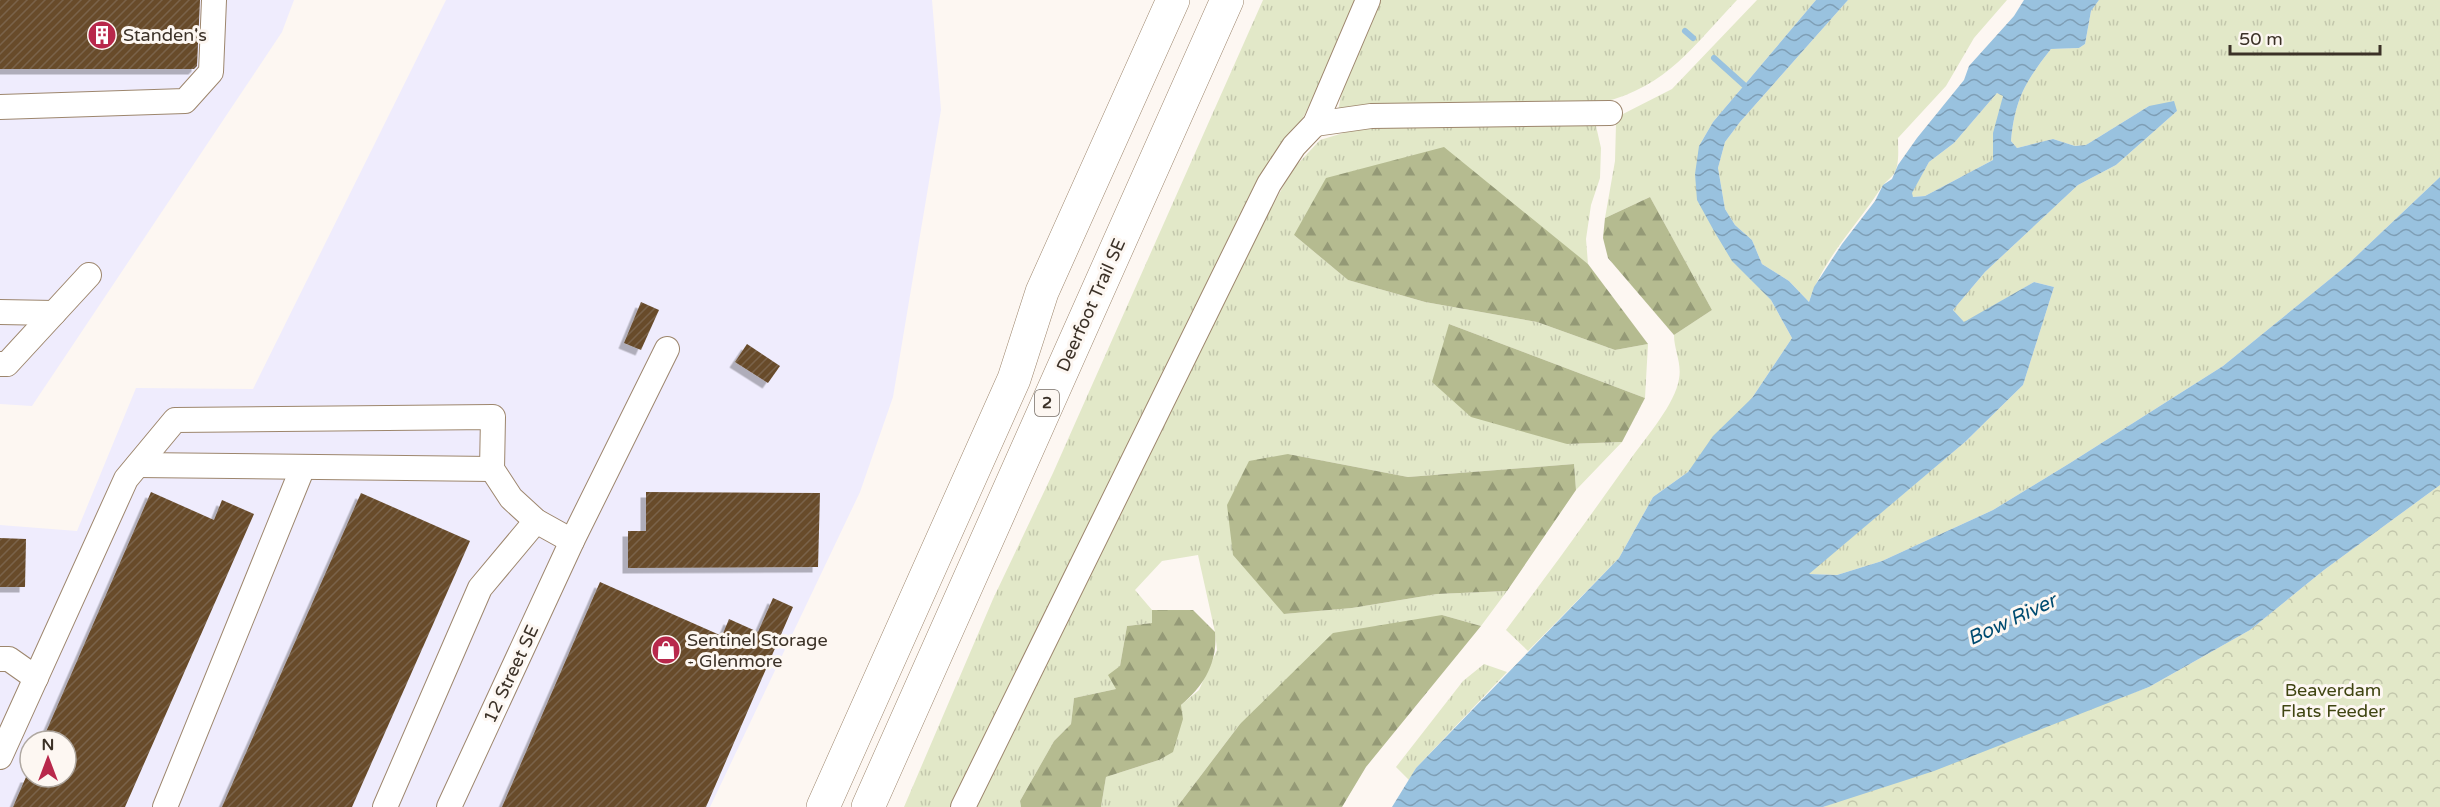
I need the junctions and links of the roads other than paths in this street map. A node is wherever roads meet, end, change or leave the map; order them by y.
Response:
1 (214, 0) edge
2 (1173, 0) edge
3 (1227, 0) edge
4 (1368, 0) edge
5 (0, 106) edge
6 (1610, 113) dead end
7 (1315, 124) junction
8 (89, 275) dead end
9 (1042, 292) junction
10 (0, 312) edge
11 (54, 313) junction
12 (667, 349) dead end
13 (0, 364) edge
14 (138, 465) junction
15 (303, 467) junction
16 (492, 470) junction
17 (536, 521) junction
18 (572, 541) junction
19 (0, 659) edge
20 (36, 678) junction
21 (0, 757) edge
22 (165, 807) edge
23 (385, 807) edge
24 (449, 807) edge
25 (802, 807) edge
26 (823, 807) edge
27 (868, 807) edge
28 (963, 807) edge

1 - 5 street
2 - 9 highway, 2
3 - 27 highway, Deerfoot Trail SE / 2
4 - 7 street
6 - 7 street
7 - 28 street
8 - 11 street
9 - 25 highway
9 - 26 highway, 2
10 - 11 street
11 - 13 street
12 - 18 street, 12 Street SE
14 - 15 street
14 - 16 street
14 - 20 street
15 - 16 street
15 - 22 street
16 - 17 street
17 - 18 street
17 - 23 street
18 - 24 street, 12 Street SE
19 - 20 street
20 - 21 street

